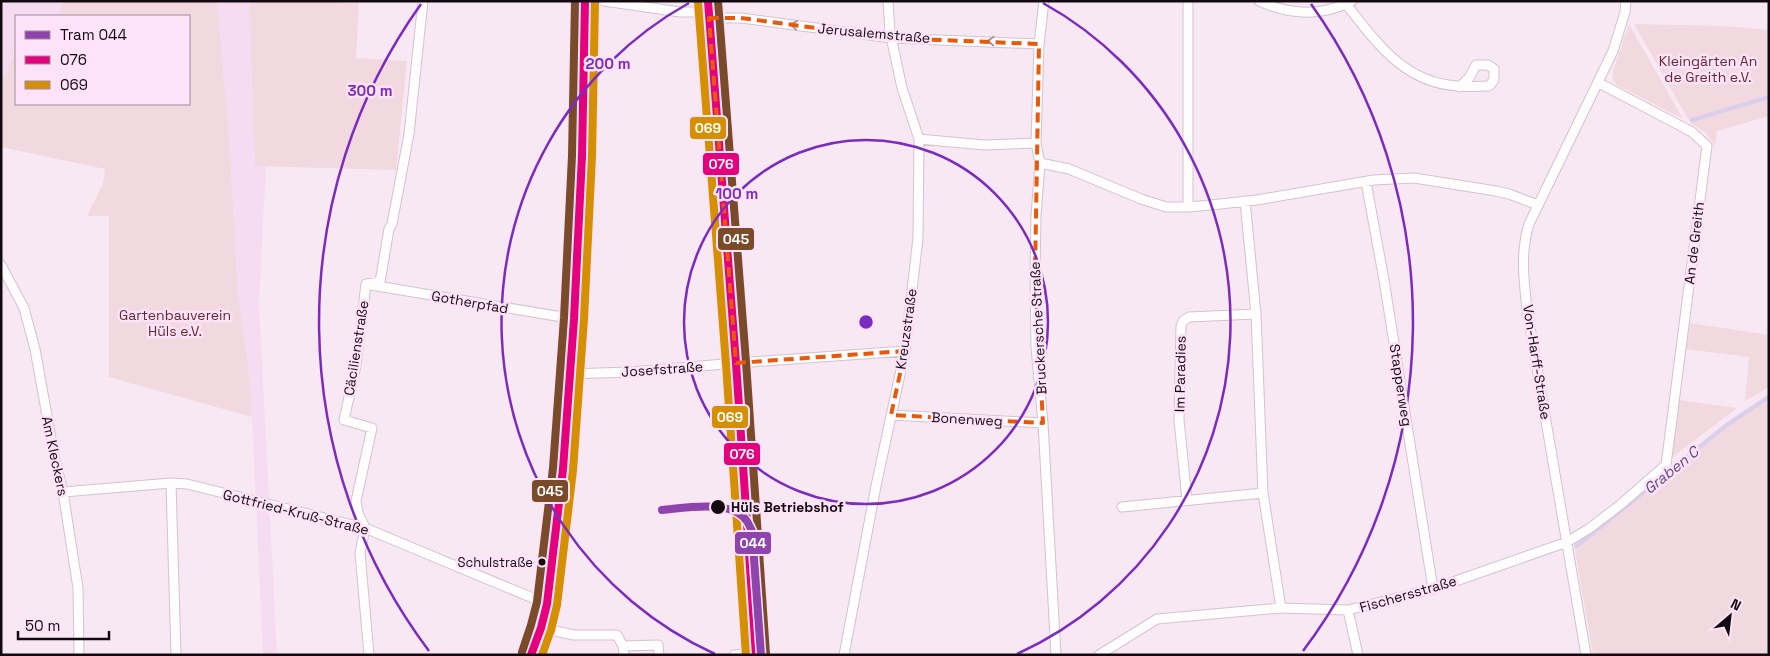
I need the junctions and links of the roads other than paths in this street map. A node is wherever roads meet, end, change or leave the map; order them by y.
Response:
1 (423, 1) edge
2 (585, 1) edge
3 (604, 1) edge
4 (888, 1) edge
5 (1044, 1) edge
6 (1188, 1) edge
7 (1259, 1) edge
8 (1626, 1) edge
9 (1349, 3) edge
10 (708, 11) edge
11 (891, 38) junction
12 (1039, 44) junction
13 (1599, 83) junction
14 (1459, 87) dead end
15 (919, 139) junction
16 (1036, 143) junction
17 (1040, 162) junction
18 (1366, 182) junction
19 (1245, 201) junction
20 (1538, 205) junction
21 (1188, 207) junction
22 (1, 265) edge
23 (366, 284) junction
24 (1256, 314) junction
25 (574, 319) junction
26 (905, 352) junction
27 (736, 362) junction
28 (569, 374) junction
29 (891, 415) junction
30 (1044, 423) junction
31 (1666, 465) joint
32 (171, 484) junction
33 (62, 492) junction
34 (1263, 493) junction
35 (1187, 500) junction
36 (1122, 507) dead end
37 (365, 528) junction
38 (1566, 542) junction
39 (1433, 589) junction
40 (547, 604) junction
41 (1281, 608) junction
42 (1348, 610) junction
43 (541, 628) junction
44 (623, 650) edge
45 (756, 654) edge
46 (79, 655) edge
47 (176, 655) edge
48 (369, 655) edge
49 (531, 655) edge
50 (658, 655) edge
51 (734, 655) edge
52 (844, 655) edge
53 (1056, 655) edge
54 (1099, 655) edge
55 (1358, 655) edge
56 (1586, 655) edge

1 - 23 street, Cäcilienstraße
2 - 25 street
3 - 10 street, Jerusalemstraße
4 - 11 street, Kreuzstraße
5 - 12 street, Bruckersche Straße
6 - 21 street
7 - 9 street
8 - 13 street, Von-Harff-Straße
9 - 14 street
11 -> 10 street, Jerusalemstraße
10 - 27 street
12 -> 11 street, Jerusalemstraße
11 - 15 street, Kreuzstraße
12 - 16 street, Bruckersche Straße
13 - 20 street, Von-Harff-Straße
13 - 31 street, An de Greith
15 - 16 street
15 - 26 street, Kreuzstraße
16 - 17 street, Bruckersche Straße
17 - 21 street
17 - 30 street, Bruckersche Straße
18 - 19 street
18 - 20 street
18 - 39 street, Stapperweg
19 - 21 street
19 - 24 street
20 - 38 street, Von-Harff-Straße
22 - 33 street, Am Kleckers
23 - 25 street, Gotherpfad
23 - 37 street, Cäcilienstraße
24 - 34 street
24 - 35 street, Im Paradies
25 - 28 street
26 - 27 street, Josefstraße
26 - 29 street, Kreuzstraße
27 - 28 street, Josefstraße
27 - 45 street
28 - 40 street
29 - 30 street, Bonenweg
29 - 52 street, Kreuzstraße
30 - 53 street, Bruckersche Straße
31 - 38 street, Fischersstraße
32 - 33 street, Gottfried-Kruß-Straße
32 - 37 street, Gottfried-Kruß-Straße
32 - 47 street
33 - 46 street, Am Kleckers
34 - 35 street
34 - 41 street
35 - 36 street
37 - 40 street, Gottfried-Kruß-Straße
37 - 48 street
38 - 39 street, Fischersstraße
38 - 56 street, Von-Harff-Straße
39 - 42 street, Fischersstraße
40 - 43 street
41 - 42 street, Fischersstraße
41 - 54 street, Fischersstraße
42 - 55 street
43 - 44 street
43 - 49 street
44 - 50 street
45 - 51 street

